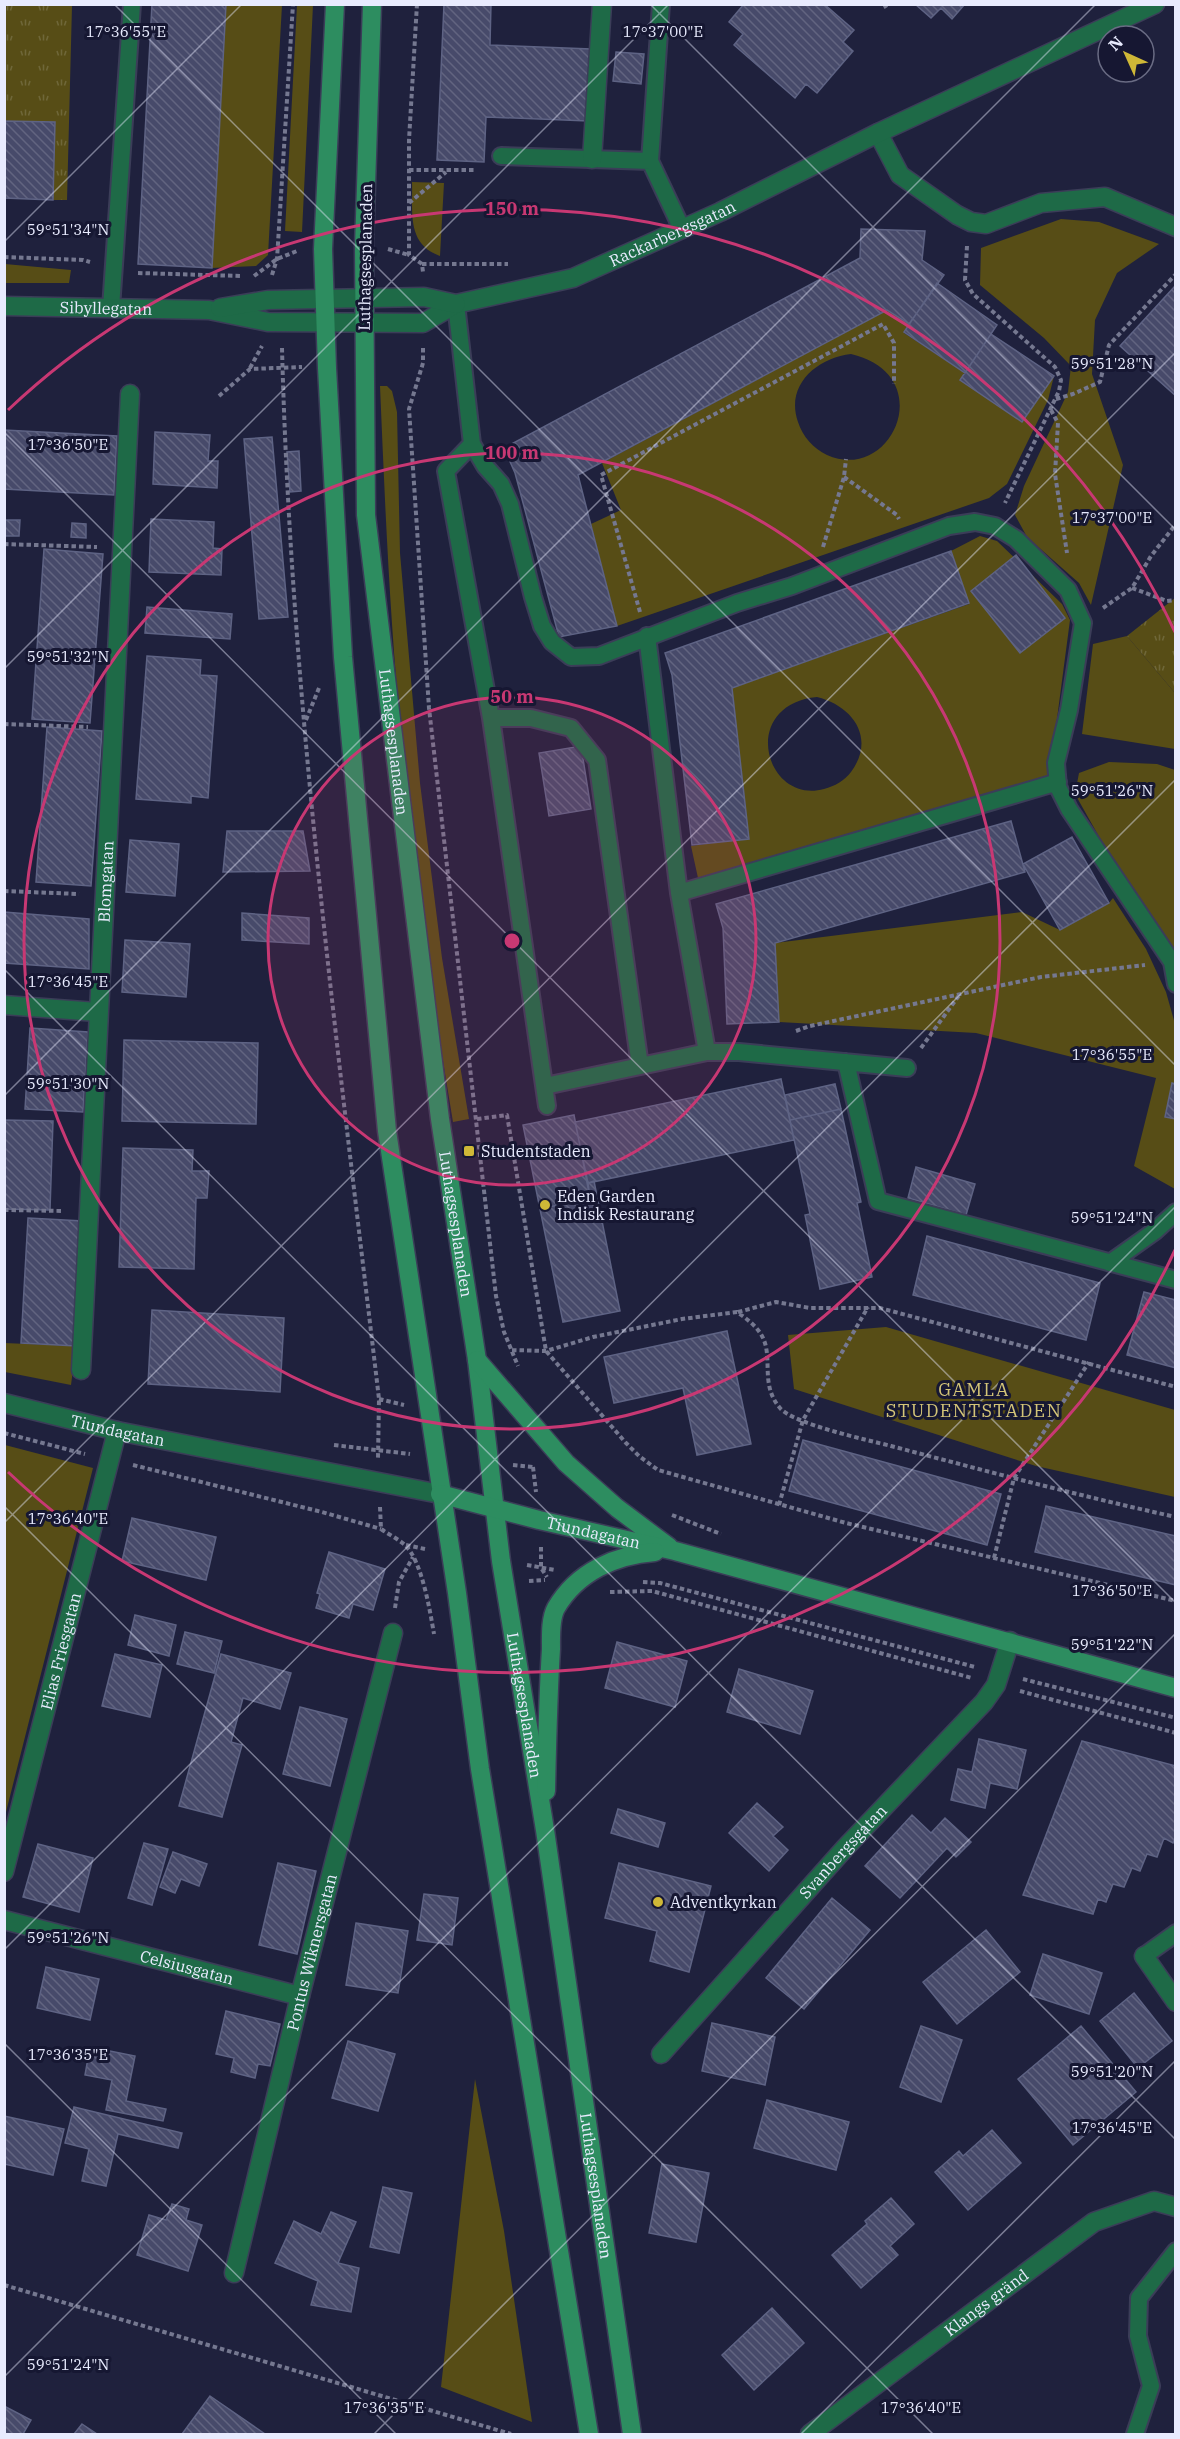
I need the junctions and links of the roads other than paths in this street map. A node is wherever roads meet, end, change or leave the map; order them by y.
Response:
1 (132, 4) edge
2 (335, 4) edge
3 (372, 4) edge
4 (602, 4) edge
5 (661, 4) edge
6 (1155, 4) edge
7 (878, 133) junction
8 (501, 156) dead end
9 (592, 159) junction
10 (650, 161) junction
11 (1176, 227) edge
12 (682, 229) junction
13 (364, 298) junction
14 (325, 299) junction
15 (456, 304) junction
16 (4, 306) edge
17 (111, 308) junction
18 (209, 310) junction
19 (326, 323) junction
20 (364, 323) junction
21 (130, 394) dead end
22 (472, 444) junction
23 (647, 636) junction
24 (491, 718) junction
25 (1058, 782) junction
26 (679, 893) junction
27 (1176, 984) edge
28 (4, 1005) edge
29 (97, 1012) junction
30 (707, 1052) junction
31 (846, 1062) junction
32 (640, 1066) junction
33 (907, 1068) road end
34 (545, 1086) junction
35 (547, 1106) dead end
36 (1176, 1212) edge
37 (1110, 1263) junction
38 (1176, 1280) edge
39 (477, 1360) junction
40 (81, 1370) dead end
41 (4, 1403) edge
42 (117, 1431) junction
43 (440, 1494) junction
44 (494, 1508) junction
45 (675, 1551) junction
46 (393, 1633) road end
47 (1010, 1641) junction
48 (1176, 1688) edge
49 (545, 1830) junction
50 (4, 1872) edge
51 (4, 1920) edge
52 (1176, 1933) edge
53 (1144, 1956) joint
54 (300, 1996) junction
55 (1176, 2002) edge
56 (661, 2054) dead end
57 (1176, 2207) edge
58 (1176, 2251) edge
59 (234, 2273) dead end
60 (589, 2434) edge
61 (632, 2434) edge
62 (810, 2434) edge
63 (1135, 2434) edge

1 - 17 lane
2 - 14 main road
3 - 13 main road, Luthagsesplanaden
4 - 9 street
5 - 10 lane
6 - 7 street, Rackarbergsgatan
7 - 11 street
7 - 12 street, Rackarbergsgatan
8 - 9 lane
9 - 10 lane
10 - 12 lane
12 - 15 street, Rackarbergsgatan
13 - 14 street, Rackarbergsgatan
13 - 15 street, Rackarbergsgatan
13 - 20 main road, Luthagsesplanaden
14 - 18 street, Sibyllegatan
14 - 19 main road
15 - 20 street, Rackarbergsgatan
15 - 22 lane
16 - 17 street, Sibyllegatan
17 - 18 street, Sibyllegatan
18 - 19 street, Sibyllegatan
19 - 20 street, Rackarbergsgatan
19 - 43 main road
20 - 39 main road, Luthagsesplanaden
21 - 29 street, Blomgatan
22 - 23 lane
22 - 24 lane
23 - 25 lane
23 - 26 lane
24 - 32 lane
24 - 34 lane
25 - 26 lane
25 - 27 lane
26 - 30 lane
28 - 29 street
29 - 40 street, Blomgatan
30 - 31 lane
30 - 32 lane
31 - 33 lane
31 - 37 lane
32 - 34 lane
34 - 35 lane
36 - 37 lane
37 - 38 lane
39 - 44 main road, Luthagsesplanaden
39 - 45 main road
41 - 42 street, Tiundagatan
42 - 43 street, Tiundagatan
42 - 50 street, Elias Friesgatan
43 - 44 main road, Tiundagatan
43 - 60 main road
44 - 45 main road, Tiundagatan
44 - 49 main road, Luthagsesplanaden
45 - 47 main road, Tiundagatan
45 - 49 main road
46 - 54 street, Pontus Wiknersgatan
47 - 48 main road, Tiundagatan
47 - 56 street, Svanbergsgatan
49 - 61 main road, Luthagsesplanaden
51 - 54 street, Celsiusgatan
52 - 53 lane
53 - 55 street
54 - 59 street, Pontus Wiknersgatan
57 - 62 street, Klangs gränd
58 - 63 lane

